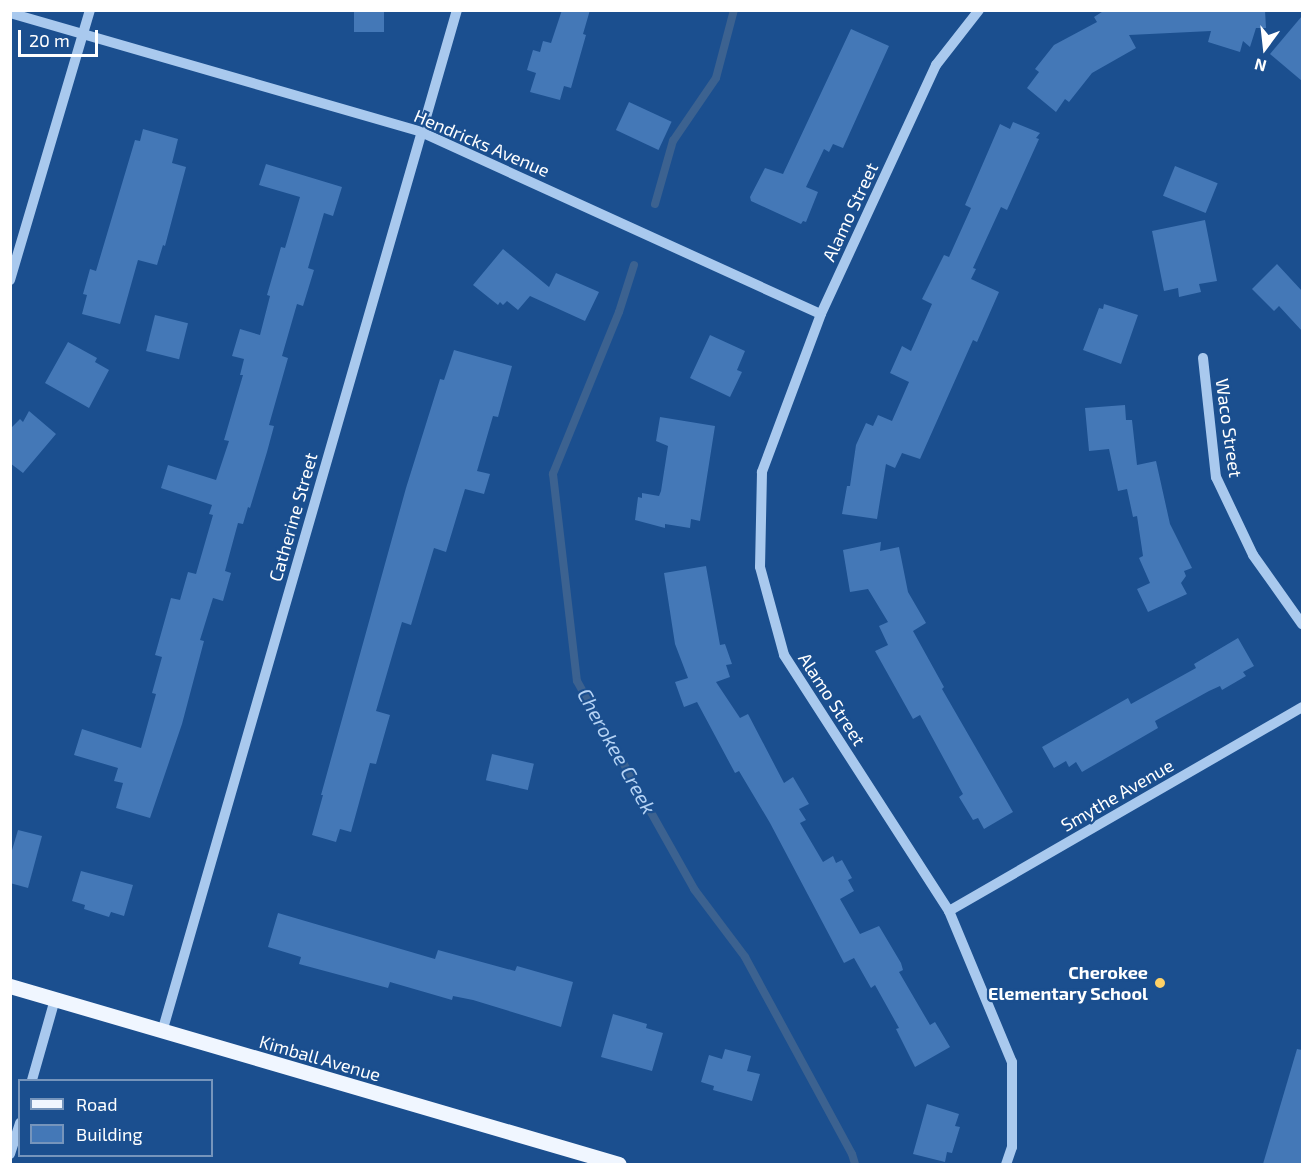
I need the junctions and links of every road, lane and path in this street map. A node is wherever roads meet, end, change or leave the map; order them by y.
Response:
1 (90, 10) edge
2 (457, 10) edge
3 (979, 10) edge
4 (10, 13) edge
5 (83, 34) junction
6 (421, 132) junction
7 (10, 280) edge
8 (821, 314) junction
9 (1203, 358) dead end
10 (1302, 624) edge
11 (1302, 707) edge
12 (948, 911) junction
13 (10, 986) edge
14 (55, 999) junction
15 (162, 1032) junction
16 (32, 1079) edge
17 (18, 1129) edge
18 (10, 1154) edge
19 (619, 1164) edge
20 (1006, 1164) edge

1 - 5 street
2 - 6 street, Catherine Street
3 - 8 street, Alamo Street
4 - 5 street, Hendricks Avenue
5 - 6 street, Hendricks Avenue
5 - 7 street
6 - 8 street, Hendricks Avenue
6 - 15 street, Catherine Street
8 - 12 street, Alamo Street
9 - 10 street, Waco Street
11 - 12 street, Smythe Avenue
12 - 20 street, Alamo Street
13 - 14 main road, Kimball Avenue
14 - 15 main road, Kimball Avenue
14 - 16 street
15 - 19 main road, Kimball Avenue
17 - 18 street

